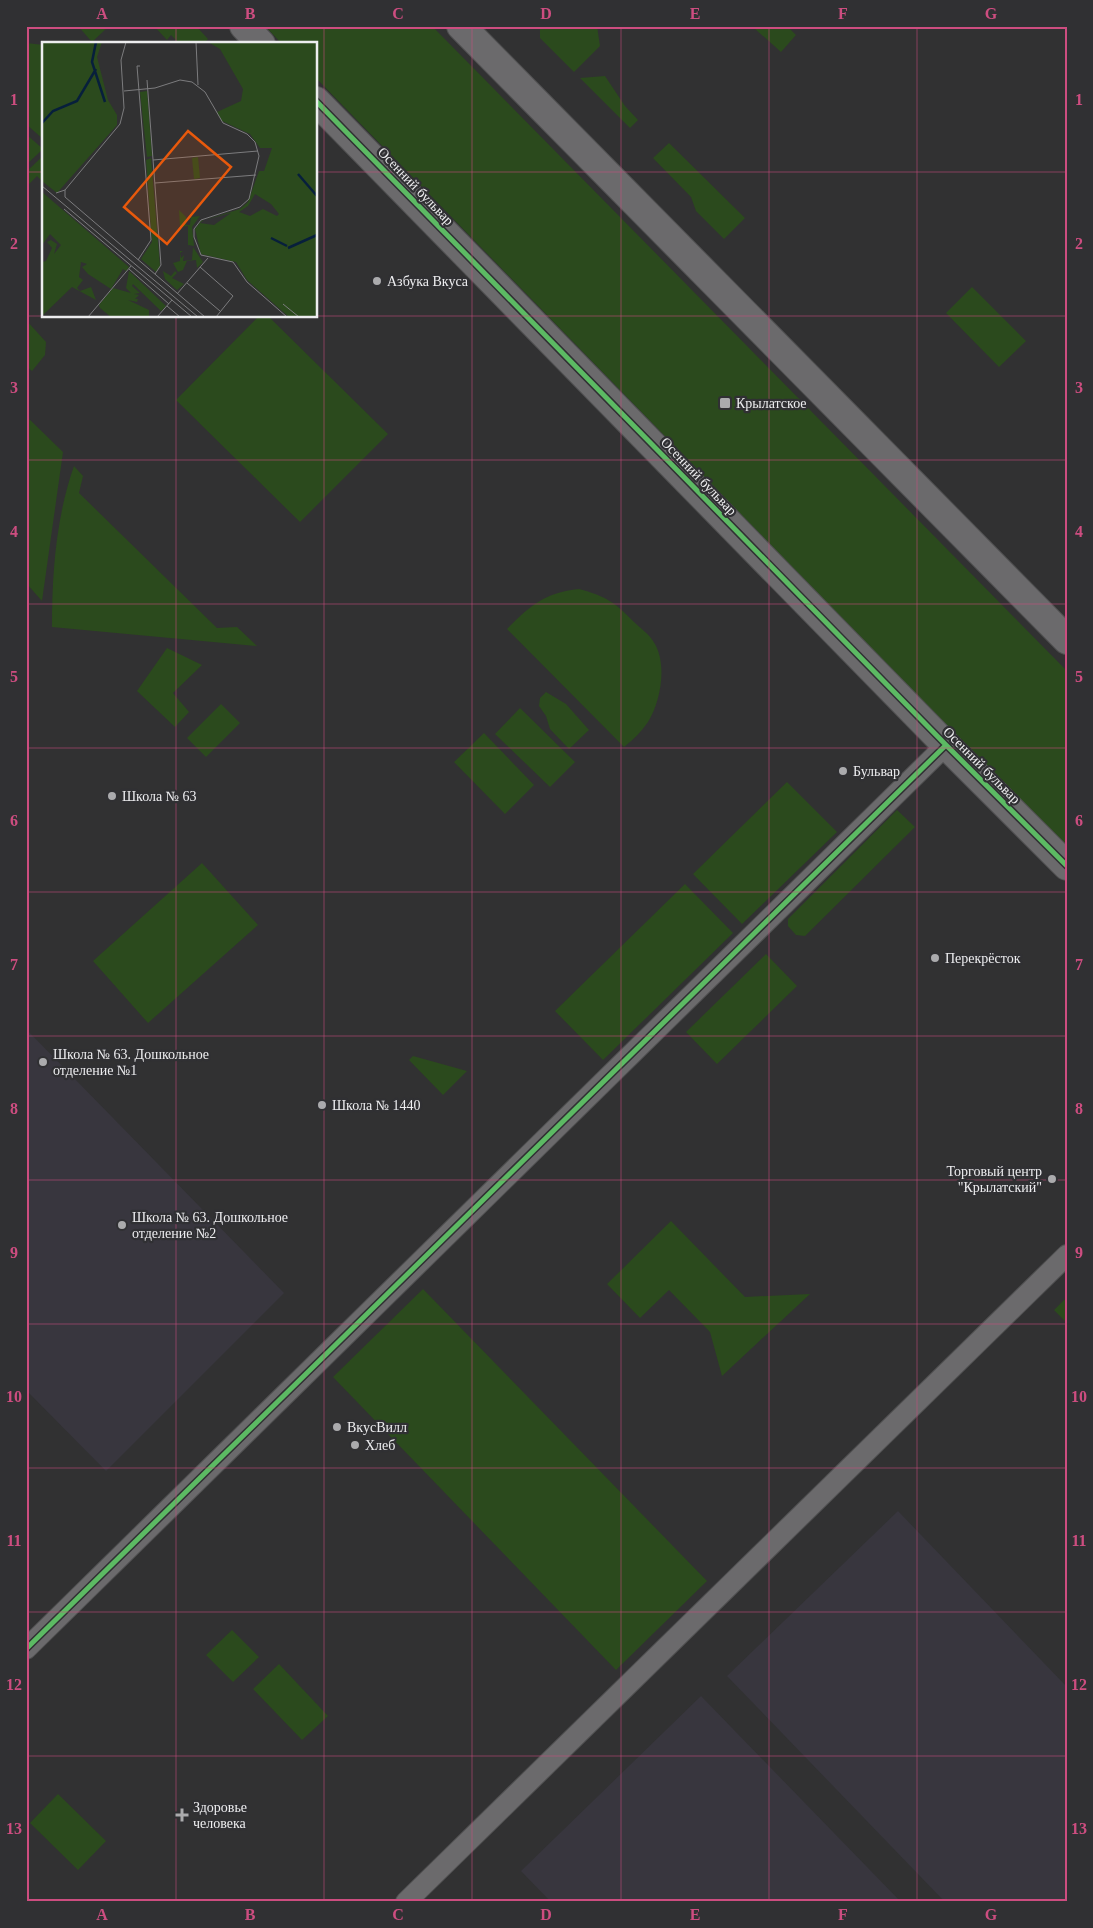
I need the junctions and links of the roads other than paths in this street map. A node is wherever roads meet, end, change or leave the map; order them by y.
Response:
1 (244, 26) edge
2 (461, 26) edge
3 (259, 42) edge
4 (318, 103) edge
5 (1067, 640) edge
6 (946, 746) junction
7 (1067, 866) edge
8 (1067, 1255) edge
9 (26, 1650) edge
10 (406, 1902) edge

1 - 3 street
2 - 5 street
4 - 6 street, Осенний бульвар
6 - 7 street, Осенний бульвар
6 - 9 street
8 - 10 street

